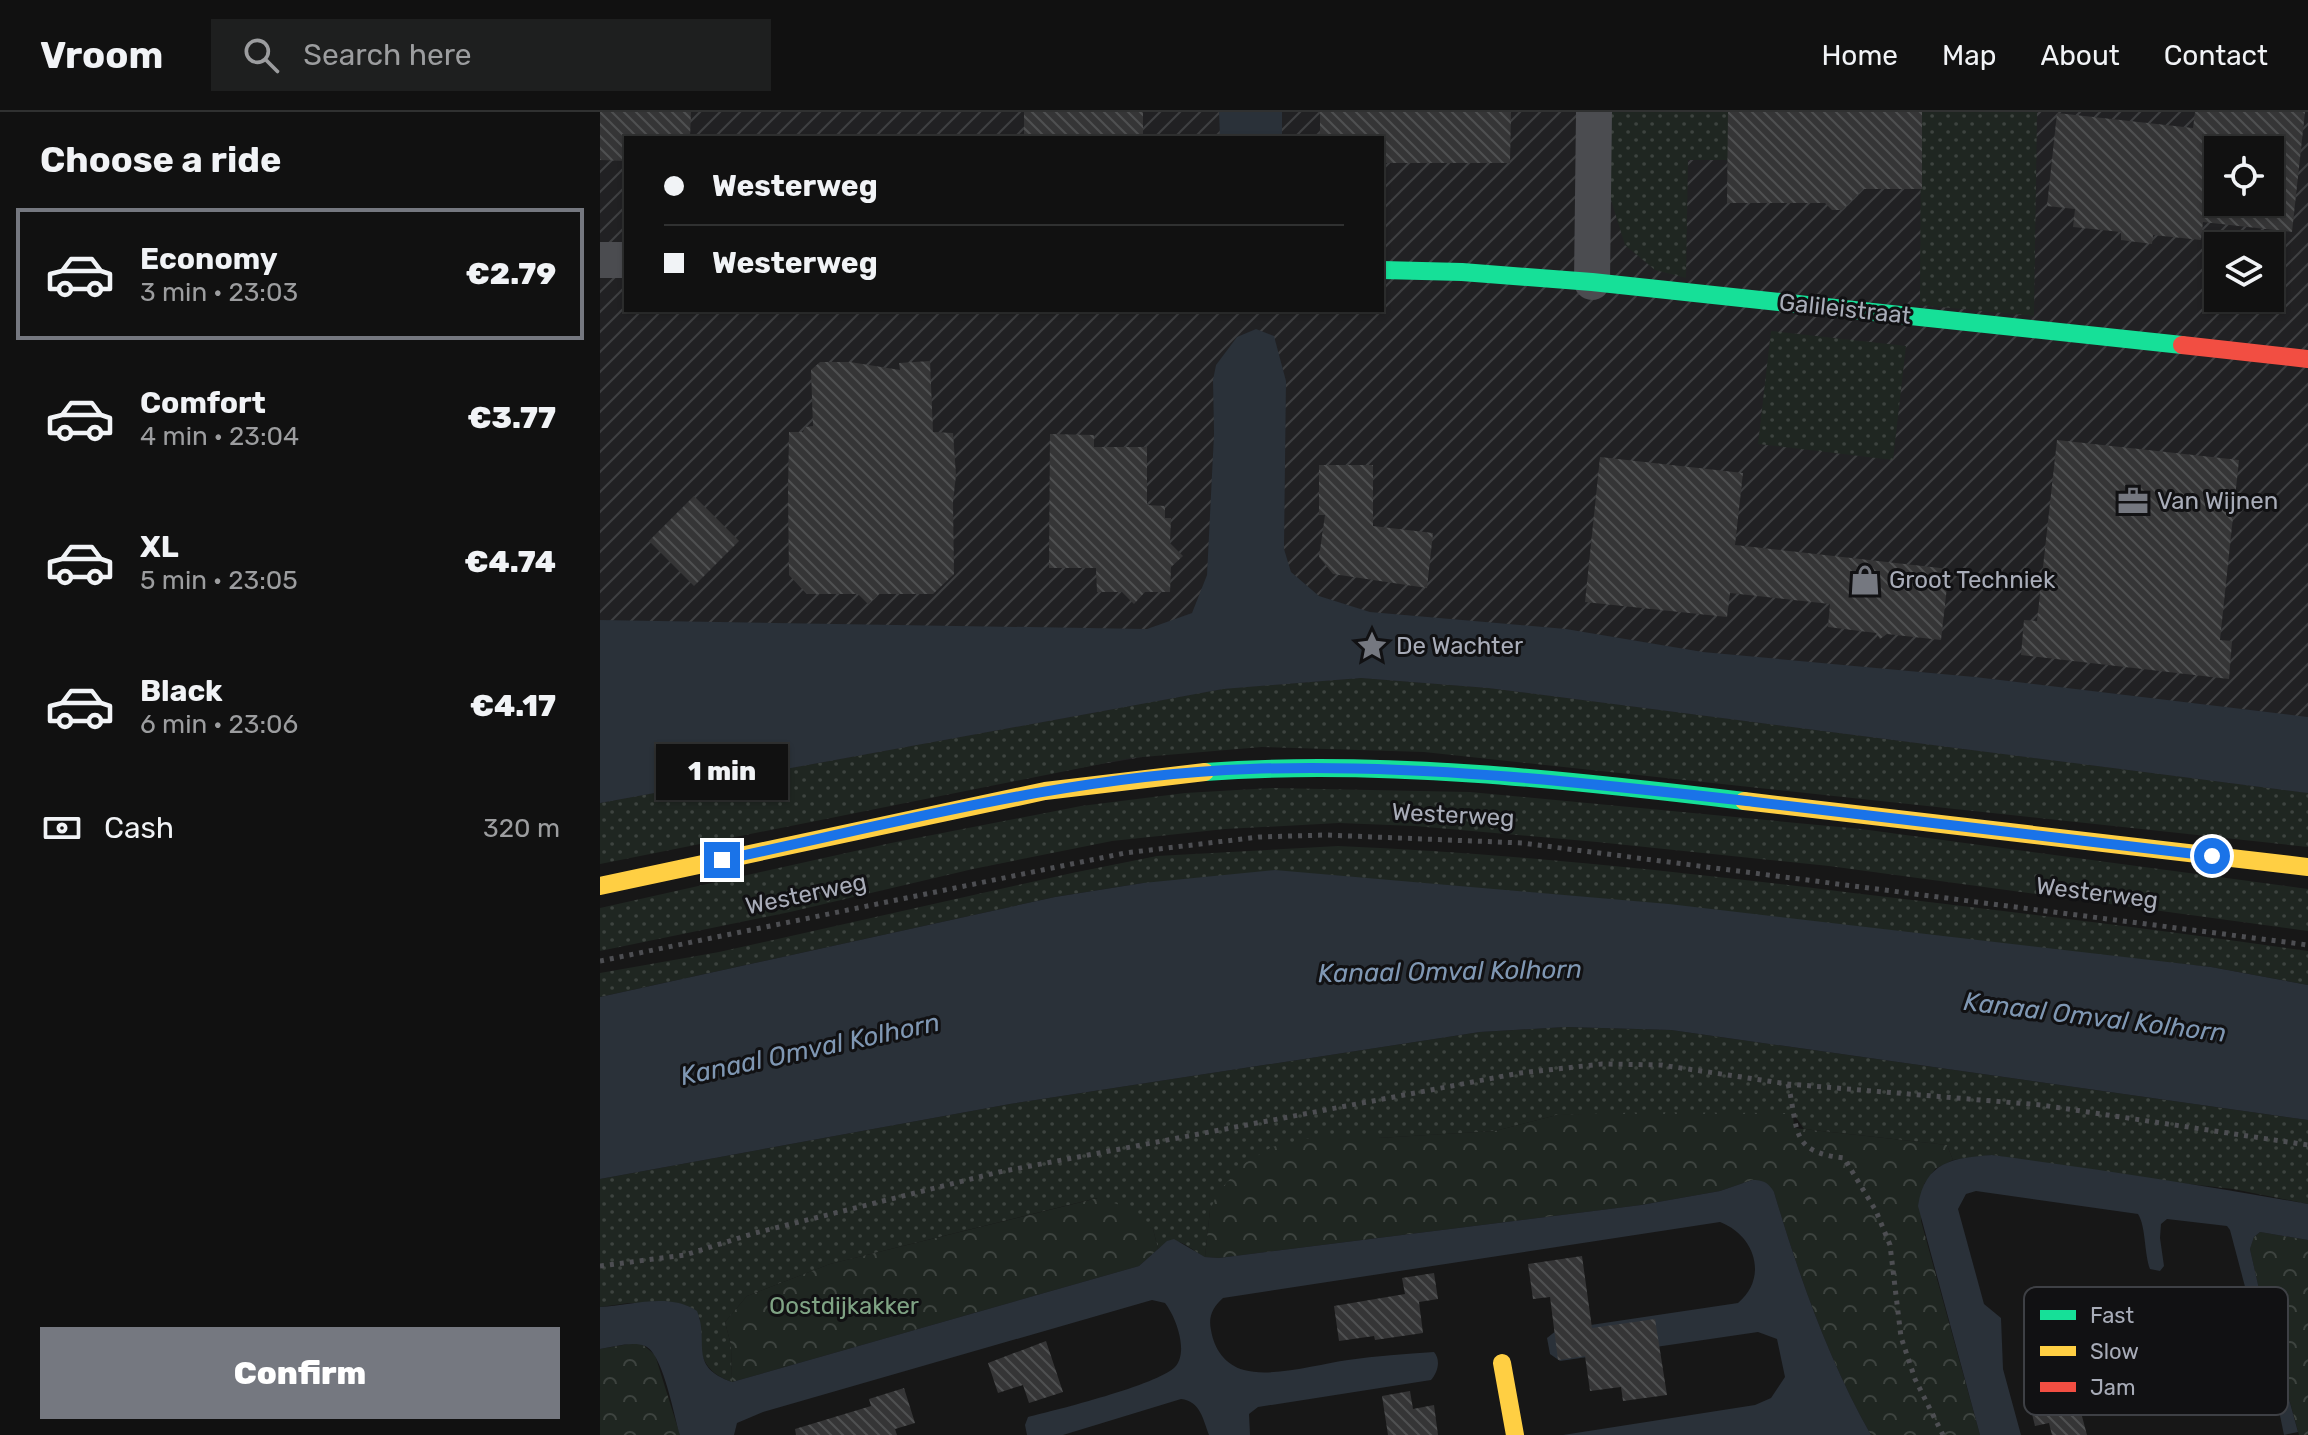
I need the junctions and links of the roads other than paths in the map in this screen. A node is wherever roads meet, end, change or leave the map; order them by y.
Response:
1 (1594, 112) edge
2 (600, 260) edge
3 (624, 260) edge
4 (1384, 270) edge
5 (1592, 282) junction
6 (2308, 359) edge
7 (2308, 867) edge
8 (600, 886) edge
9 (1502, 1363) dead end
10 (1515, 1435) edge

1 - 5 street
2 - 3 street
4 - 5 main road, Galileistraat
5 - 6 main road, Galileistraat
7 - 8 main road, Westerweg
9 - 10 main road

